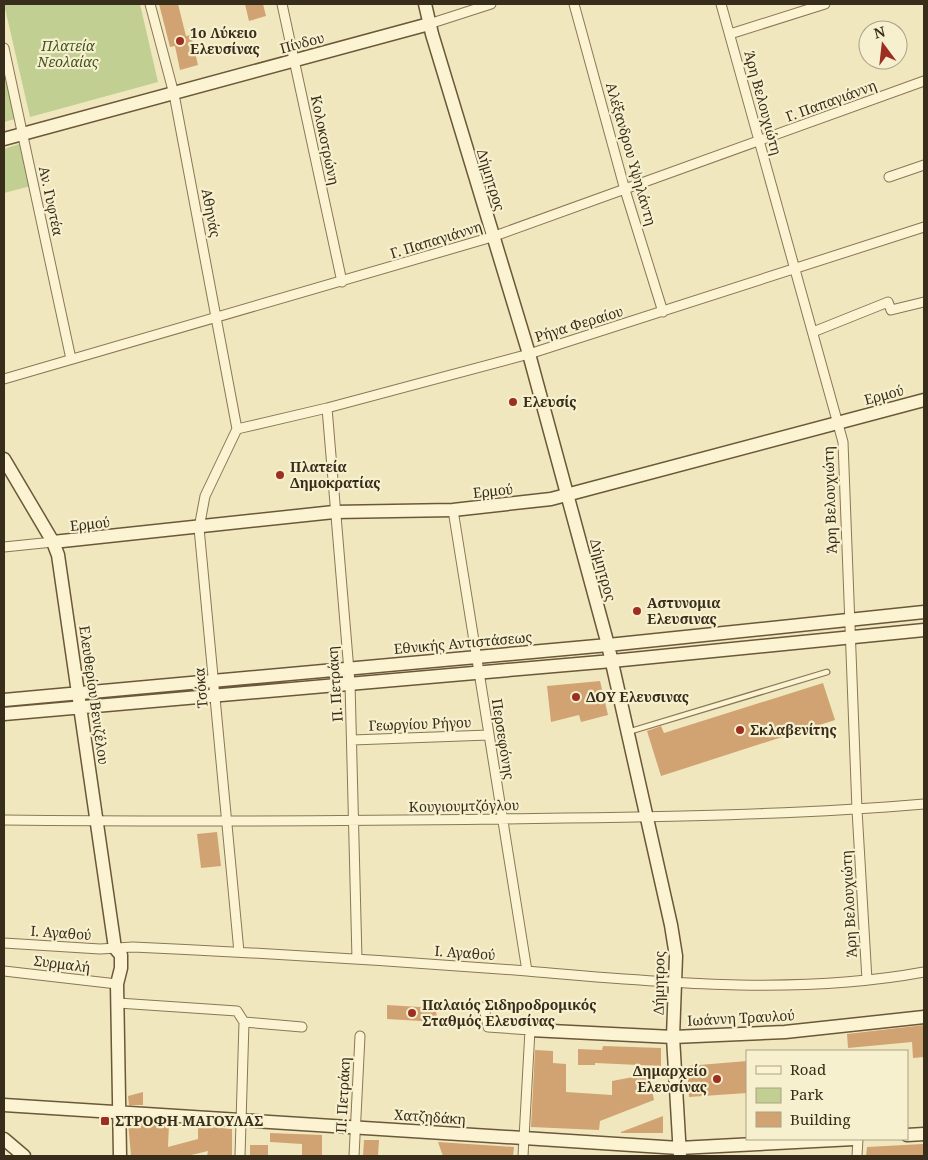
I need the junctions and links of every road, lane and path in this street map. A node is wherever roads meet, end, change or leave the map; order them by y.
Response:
1 (150, 4) edge
2 (282, 4) edge
3 (425, 4) edge
4 (491, 4) edge
5 (574, 4) edge
6 (720, 4) edge
7 (825, 4) edge
8 (429, 24) junction
9 (730, 34) junction
10 (4, 48) edge
11 (294, 61) junction
12 (924, 81) edge
13 (174, 94) junction
14 (23, 134) junction
15 (4, 139) edge
16 (759, 142) junction
17 (924, 165) edge
18 (889, 177) dead end
19 (625, 190) junction
20 (924, 227) edge
21 (492, 237) junction
22 (795, 267) junction
23 (342, 282) junction
24 (924, 302) edge
25 (663, 312) junction
26 (217, 316) junction
27 (813, 332) junction
28 (528, 354) junction
29 (71, 359) junction
30 (4, 379) edge
31 (924, 400) edge
32 (326, 408) junction
33 (838, 423) junction
34 (236, 429) junction
35 (4, 459) edge
36 (567, 496) junction
37 (453, 510) junction
38 (334, 512) junction
39 (199, 528) junction
40 (53, 542) junction
41 (4, 547) edge
42 (924, 612) edge
43 (849, 619) junction
44 (924, 630) edge
45 (850, 637) junction
46 (608, 645) junction
47 (476, 657) junction
48 (612, 661) junction
49 (348, 668) junction
50 (478, 672) junction
51 (827, 672) dead end
52 (214, 682) junction
53 (350, 682) junction
54 (79, 694) junction
55 (215, 696) junction
56 (4, 700) edge
57 (81, 708) junction
58 (4, 714) edge
59 (627, 732) junction
60 (489, 735) junction
61 (352, 740) junction
62 (924, 804) edge
63 (857, 810) junction
64 (646, 818) junction
65 (502, 819) junction
66 (4, 820) edge
67 (354, 821) junction
68 (98, 822) junction
69 (226, 822) junction
70 (4, 943) edge
71 (115, 948) junction
72 (239, 952) junction
73 (357, 959) junction
74 (4, 971) edge
75 (527, 971) junction
76 (924, 972) edge
77 (867, 980) junction
78 (117, 984) junction
79 (676, 984) junction
80 (118, 1003) junction
81 (484, 1006) dead end
82 (924, 1017) edge
83 (244, 1022) junction
84 (302, 1027) dead end
85 (530, 1030) junction
86 (360, 1036) dead end
87 (673, 1037) junction
88 (4, 1105) edge
89 (118, 1112) junction
90 (241, 1118) junction
91 (355, 1126) junction
92 (924, 1134) edge
93 (908, 1135) edge
94 (4, 1139) edge
95 (524, 1139) junction
96 (842, 1140) edge
97 (856, 1140) edge
98 (680, 1152) edge
99 (24, 1156) edge
100 (120, 1156) edge
101 (240, 1156) edge
102 (354, 1156) edge
103 (523, 1156) edge
104 (857, 1156) edge

1 - 13 street, Αθηνάς
2 - 11 street, Κολοκοτρώνη
3 - 8 street, Δήμητρος
4 - 8 street, Πίνδου
5 - 19 street, Αλέξανδρου Υψηλάντη
6 - 9 street, Άρη Βελουχιώτη
7 - 9 street
8 - 11 street, Πίνδου
8 - 21 street, Δήμητρος
9 - 16 street, Άρη Βελουχιώτη
10 - 14 street, Αν. Γυφτέα
11 - 13 street, Πίνδου
11 - 23 street, Κολοκοτρώνη
12 - 16 street, Γ. Παπαγιάννη
13 - 14 street, Πίνδου
13 - 26 street, Αθηνάς
14 - 15 street, Πίνδου
14 - 29 street, Αν. Γυφτέα
16 - 19 street, Γ. Παπαγιάννη
16 - 22 street, Άρη Βελουχιώτη
17 - 18 street
19 - 21 street, Γ. Παπαγιάννη
19 - 25 street, Αλέξανδρου Υψηλάντη
20 - 22 street, Ρήγα Φεραίου
21 - 23 street, Γ. Παπαγιάννη
21 - 28 street, Δήμητρος
22 - 25 street, Ρήγα Φεραίου
22 - 27 street, Άρη Βελουχιώτη
23 - 26 street, Γ. Παπαγιάννη
24 - 27 street
25 - 28 street, Ρήγα Φεραίου
26 - 29 street, Γ. Παπαγιάννη
26 - 34 street, Αθηνάς
27 - 33 street, Άρη Βελουχιώτη
28 - 32 street, Ρήγα Φεραίου
28 - 36 street, Δήμητρος
29 - 30 street, Γ. Παπαγιάννη
31 - 33 street, Ερμού
32 - 34 street, Ρήγα Φεραίου
32 - 38 street, Π. Πετράκη
33 - 36 street, Ερμού
33 - 43 street, Άρη Βελουχιώτη
34 - 39 street, Τσόκα
35 - 40 street, Ελευθερίου Βενιζέλου
36 - 37 street, Ερμού
36 - 46 street, Δήμητρος
37 - 38 street, Ερμού
37 - 47 street, Περσεφόνης
38 - 39 street, Ερμού
38 - 49 street, Π. Πετράκη
39 - 40 street, Ερμού
39 - 52 street, Τσόκα
40 - 41 street
40 - 54 street, Ελευθερίου Βενιζέλου
42 - 43 street, Εθνικής Αντιστάσεως
43 - 45 street, Άρη Βελουχιώτη
43 - 46 street, Εθνικής Αντιστάσεως
44 - 45 street
45 - 48 street
45 - 63 street, Άρη Βελουχιώτη
46 - 47 street, Εθνικής Αντιστάσεως
46 - 48 street, Δήμητρος
47 - 49 street, Εθνικής Αντιστάσεως
47 - 50 street, Περσεφόνης
48 - 50 street
48 - 59 street, Δήμητρος
49 - 52 street, Εθνικής Αντιστάσεως
49 - 53 street, Π. Πετράκη
50 - 53 street
50 - 60 street, Περσεφόνης
51 - 59 lane
52 - 54 street, Εθνικής Αντιστάσεως
52 - 55 street, Τσόκα
53 - 55 street
53 - 61 street, Π. Πετράκη
54 - 56 street, Εθνικής Αντιστάσεως
54 - 57 street, Ελευθερίου Βενιζέλου
55 - 57 street
55 - 69 street, Τσόκα
57 - 58 street
57 - 68 street, Ελευθερίου Βενιζέλου
59 - 64 street, Δήμητρος
60 - 61 street, Γεωργίου Ρήγου
60 - 65 street, Περσεφόνης
61 - 67 street, Π. Πετράκη
62 - 63 street, Κουγιουμτζόγλου
63 - 64 street, Κουγιουμτζόγλου
63 - 77 street, Άρη Βελουχιώτη
64 - 65 street, Κουγιουμτζόγλου
64 - 79 street, Δήμητρος
65 - 67 street, Κουγιουμτζόγλου
65 - 75 street, Περσεφόνης
66 - 68 street, Κουγιουμτζόγλου
67 - 69 street, Κουγιουμτζόγλου
67 - 73 street, Π. Πετράκη
68 - 69 street, Κουγιουμτζόγλου
68 - 71 street, Ελευθερίου Βενιζέλου
69 - 72 street, Τσόκα
70 - 71 street, Ι. Αγαθού
71 - 72 street, Ι. Αγαθού
71 - 78 street, Ελευθερίου Βενιζέλου
72 - 73 street, Ι. Αγαθού
73 - 75 street, Ι. Αγαθού
74 - 78 street, Συρμαλή
75 - 79 street, Ι. Αγαθού
76 - 77 street, Ι. Αγαθού
77 - 79 street, Ι. Αγαθού
78 - 80 street, Ελευθερίου Βενιζέλου
79 - 87 street, Δήμητρος
80 - 83 street
80 - 89 street, Ελευθερίου Βενιζέλου
81 - 85 street
82 - 87 street, Ιωάννη Τραυλού
83 - 84 street
83 - 90 street
85 - 87 street, Ιωάννη Τραυλού
85 - 95 street
86 - 91 street, Π. Πετράκη
87 - 98 street, Δήμητρος
88 - 89 street, Χατζηδάκη
89 - 90 street, Χατζηδάκη
89 - 100 street, Ελευθερίου Βενιζέλου
90 - 91 street, Χατζηδάκη
90 - 101 street
91 - 95 street, Χατζηδάκη
91 - 102 street, Π. Πετράκη
92 - 93 street
94 - 99 street
95 - 98 street, Χατζηδάκη
95 - 103 street
96 - 98 street, Χατζηδάκη
97 - 104 street

